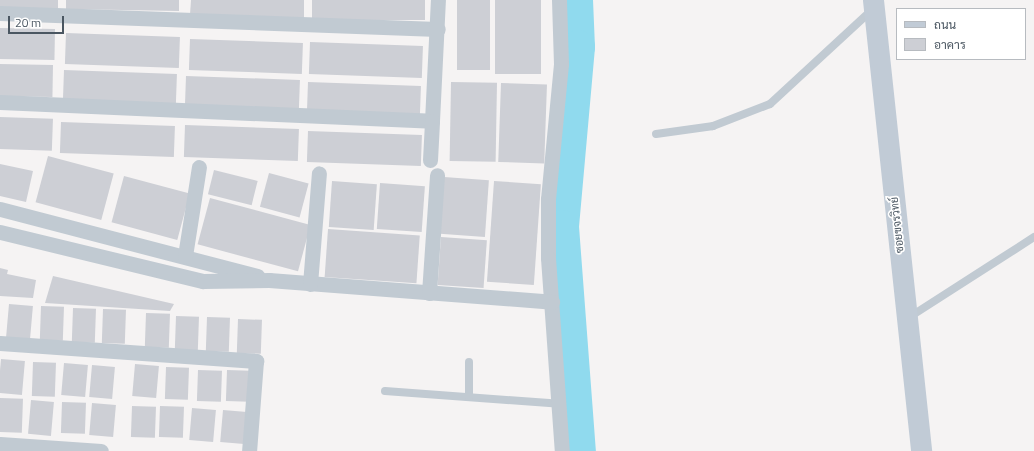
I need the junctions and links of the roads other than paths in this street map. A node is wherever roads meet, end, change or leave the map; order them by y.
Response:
1 (438, 0) edge
2 (559, 0) edge
3 (874, 4) edge
4 (0, 13) edge
5 (438, 29) junction
6 (0, 102) edge
7 (432, 121) junction
8 (656, 134) dead end
9 (430, 160) dead end
10 (199, 168) dead end
11 (319, 173) dead end
12 (437, 175) dead end
13 (0, 209) edge
14 (0, 232) edge
15 (1034, 237) edge
16 (185, 256) junction
17 (269, 280) junction
18 (310, 284) junction
19 (429, 293) junction
20 (552, 302) junction
21 (907, 318) junction
22 (0, 343) edge
23 (469, 362) dead end
24 (385, 391) dead end
25 (469, 397) junction
26 (560, 404) junction
27 (0, 444) edge
28 (100, 451) edge
29 (249, 451) edge
30 (562, 451) edge
31 (921, 451) edge

1 - 5 street
2 - 20 street
3 - 8 lane
3 - 21 street, ซอยขจรวิทย์
4 - 5 street
5 - 7 street
6 - 7 street
7 - 9 street
10 - 16 street
11 - 18 street
12 - 19 street
13 - 16 street
14 - 17 street
15 - 21 lane
16 - 17 street
17 - 18 street
18 - 19 street
19 - 20 street
20 - 26 street
21 - 31 street, ซอยขจรวิทย์
22 - 29 street
23 - 25 lane
24 - 25 lane
25 - 26 lane
26 - 30 street
27 - 28 street

